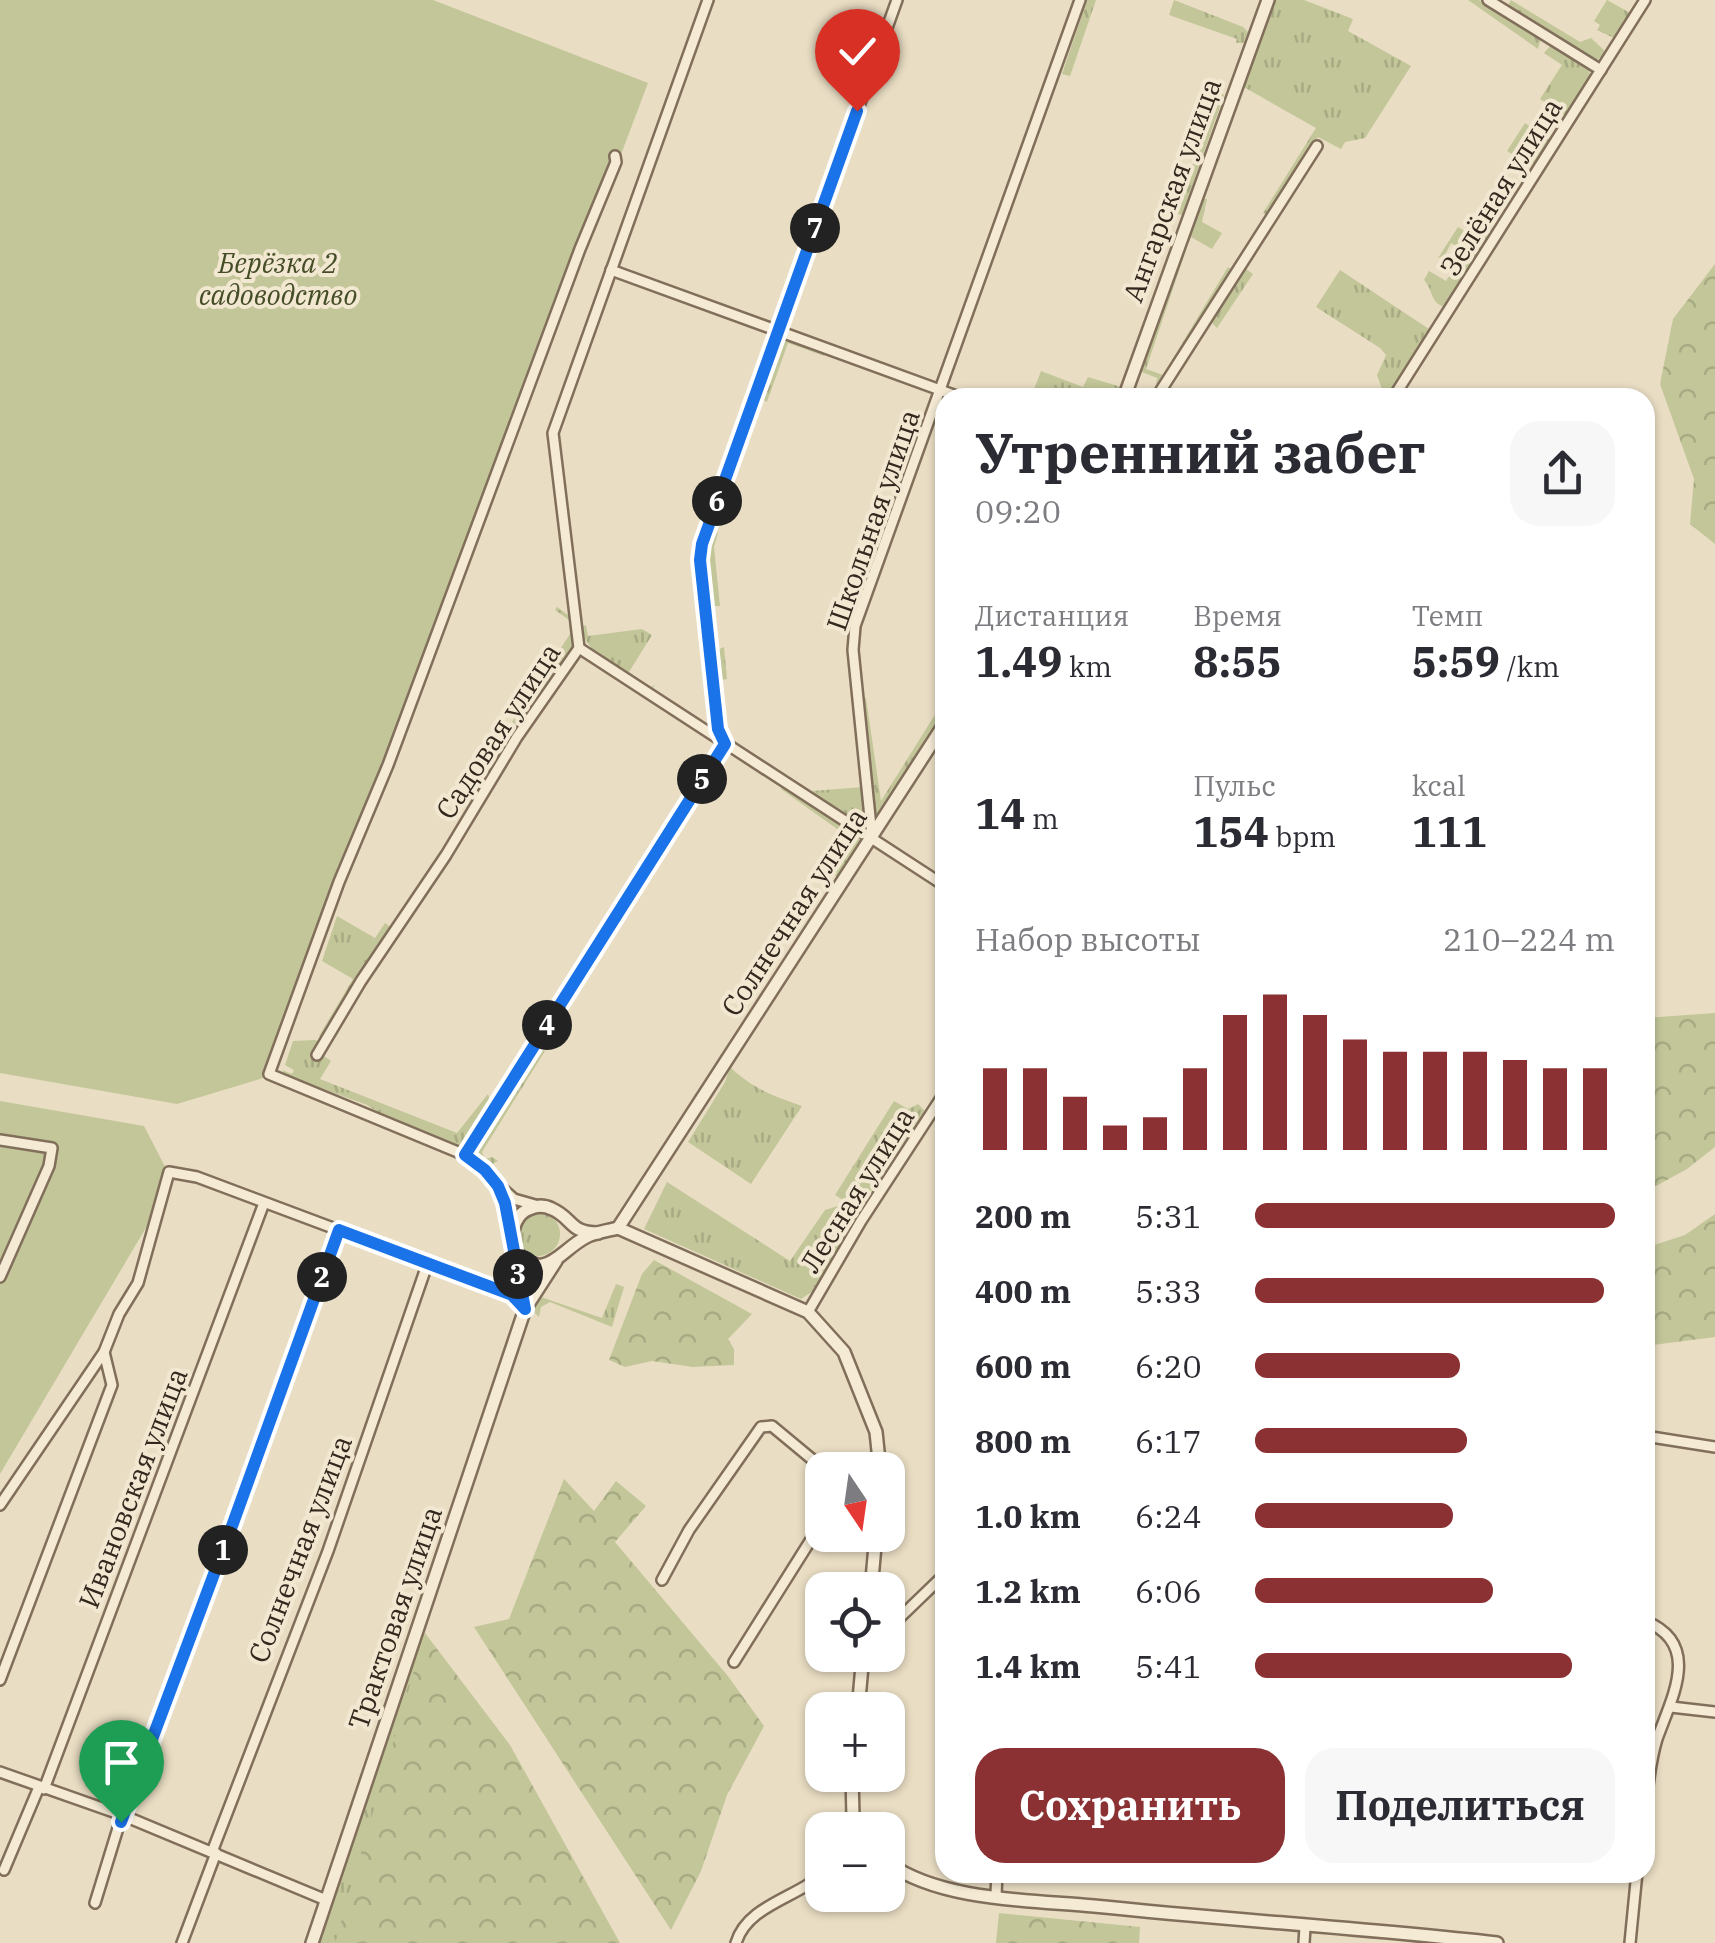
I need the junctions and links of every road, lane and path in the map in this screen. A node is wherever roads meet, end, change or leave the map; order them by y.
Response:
1 (708, 0) edge
2 (897, 0) edge
3 (1080, 0) edge
4 (1268, 0) edge
5 (1488, 0) edge
6 (1646, 0) edge
7 (1601, 70) junction
8 (1317, 146) dead end
9 (615, 156) dead end
10 (611, 270) junction
11 (778, 332) junction
12 (936, 388) edge
13 (943, 388) edge
14 (1128, 388) edge
15 (1162, 388) edge
16 (1399, 388) edge
17 (935, 410) edge
18 (580, 648) junction
19 (935, 739) edge
20 (725, 744) junction
21 (872, 839) junction
22 (935, 880) edge
23 (316, 1054) dead end
24 (935, 1107) edge
25 (0, 1140) edge
26 (465, 1155) junction
27 (498, 1186) junction
28 (264, 1203) junction
29 (540, 1206) junction
30 (566, 1220) junction
31 (618, 1228) junction
32 (339, 1230) junction
33 (598, 1233) junction
34 (513, 1246) junction
35 (560, 1257) junction
36 (428, 1262) junction
37 (0, 1277) edge
38 (525, 1309) junction
39 (808, 1312) junction
40 (104, 1352) junction
41 (1655, 1438) edge
42 (1715, 1447) edge
43 (878, 1452) edge
44 (805, 1453) edge
45 (0, 1505) edge
46 (805, 1549) edge
47 (662, 1580) dead end
48 (935, 1584) edge
49 (905, 1613) edge
50 (1655, 1626) edge
51 (734, 1662) dead end
52 (0, 1680) edge
53 (1672, 1707) junction
54 (1715, 1712) edge
55 (1655, 1750) edge
56 (0, 1772) edge
57 (41, 1788) junction
58 (122, 1815) junction
59 (214, 1852) junction
60 (4, 1870) dead end
61 (905, 1872) edge
62 (996, 1883) edge
63 (1636, 1883) edge
64 (805, 1888) edge
65 (996, 1895) junction
66 (326, 1900) junction
67 (94, 1903) dead end
68 (1306, 1927) junction
69 (182, 1943) edge
70 (312, 1943) edge
71 (736, 1943) edge
72 (1304, 1943) edge
73 (1497, 1943) edge
74 (1630, 1943) edge

1 - 10 street, Садовая улица
2 - 11 street
3 - 13 street, Школьная улица
4 - 14 street, Ангарская улица
5 - 7 street
6 - 7 street, Зелёная улица
7 - 16 street, Зелёная улица
8 - 15 street
9 - 26 street
10 - 11 street
10 - 18 street, Садовая улица
11 - 12 street
11 - 20 street
17 - 21 street, Школьная улица
18 - 20 street
18 - 23 street, Садовая улица
19 - 21 street, Солнечная улица
20 - 21 street
20 - 26 street
21 - 22 street
21 - 31 street, Солнечная улица
24 - 39 street, Лесная улица
25 - 37 street
26 - 27 street
27 - 29 street
27 - 34 street
28 - 32 street
28 - 40 street
28 - 57 street, Ивановская улица
29 - 30 street
29 - 34 street
30 - 33 street
30 - 35 street
31 - 33 street
31 - 39 street
32 - 36 street
32 - 58 street
33 - 35 street
34 - 35 street
34 - 38 street, Трактовая улица
35 - 38 street, Трактовая улица
36 - 38 street
36 - 59 street, Солнечная улица
38 - 66 street, Трактовая улица
39 - 43 street
40 - 45 street
40 - 52 street
41 - 42 street
44 - 47 street
46 - 51 street
48 - 49 street
50 - 53 street
53 - 54 street
53 - 55 street
56 - 57 street
57 - 58 street
57 - 60 street, Ивановская улица
58 - 59 street
58 - 67 street
59 - 66 street
59 - 69 street, Солнечная улица
61 - 65 street
62 - 65 street
63 - 74 street
64 - 71 street
65 - 68 street
66 - 70 street, Трактовая улица
68 - 72 street
68 - 73 street

